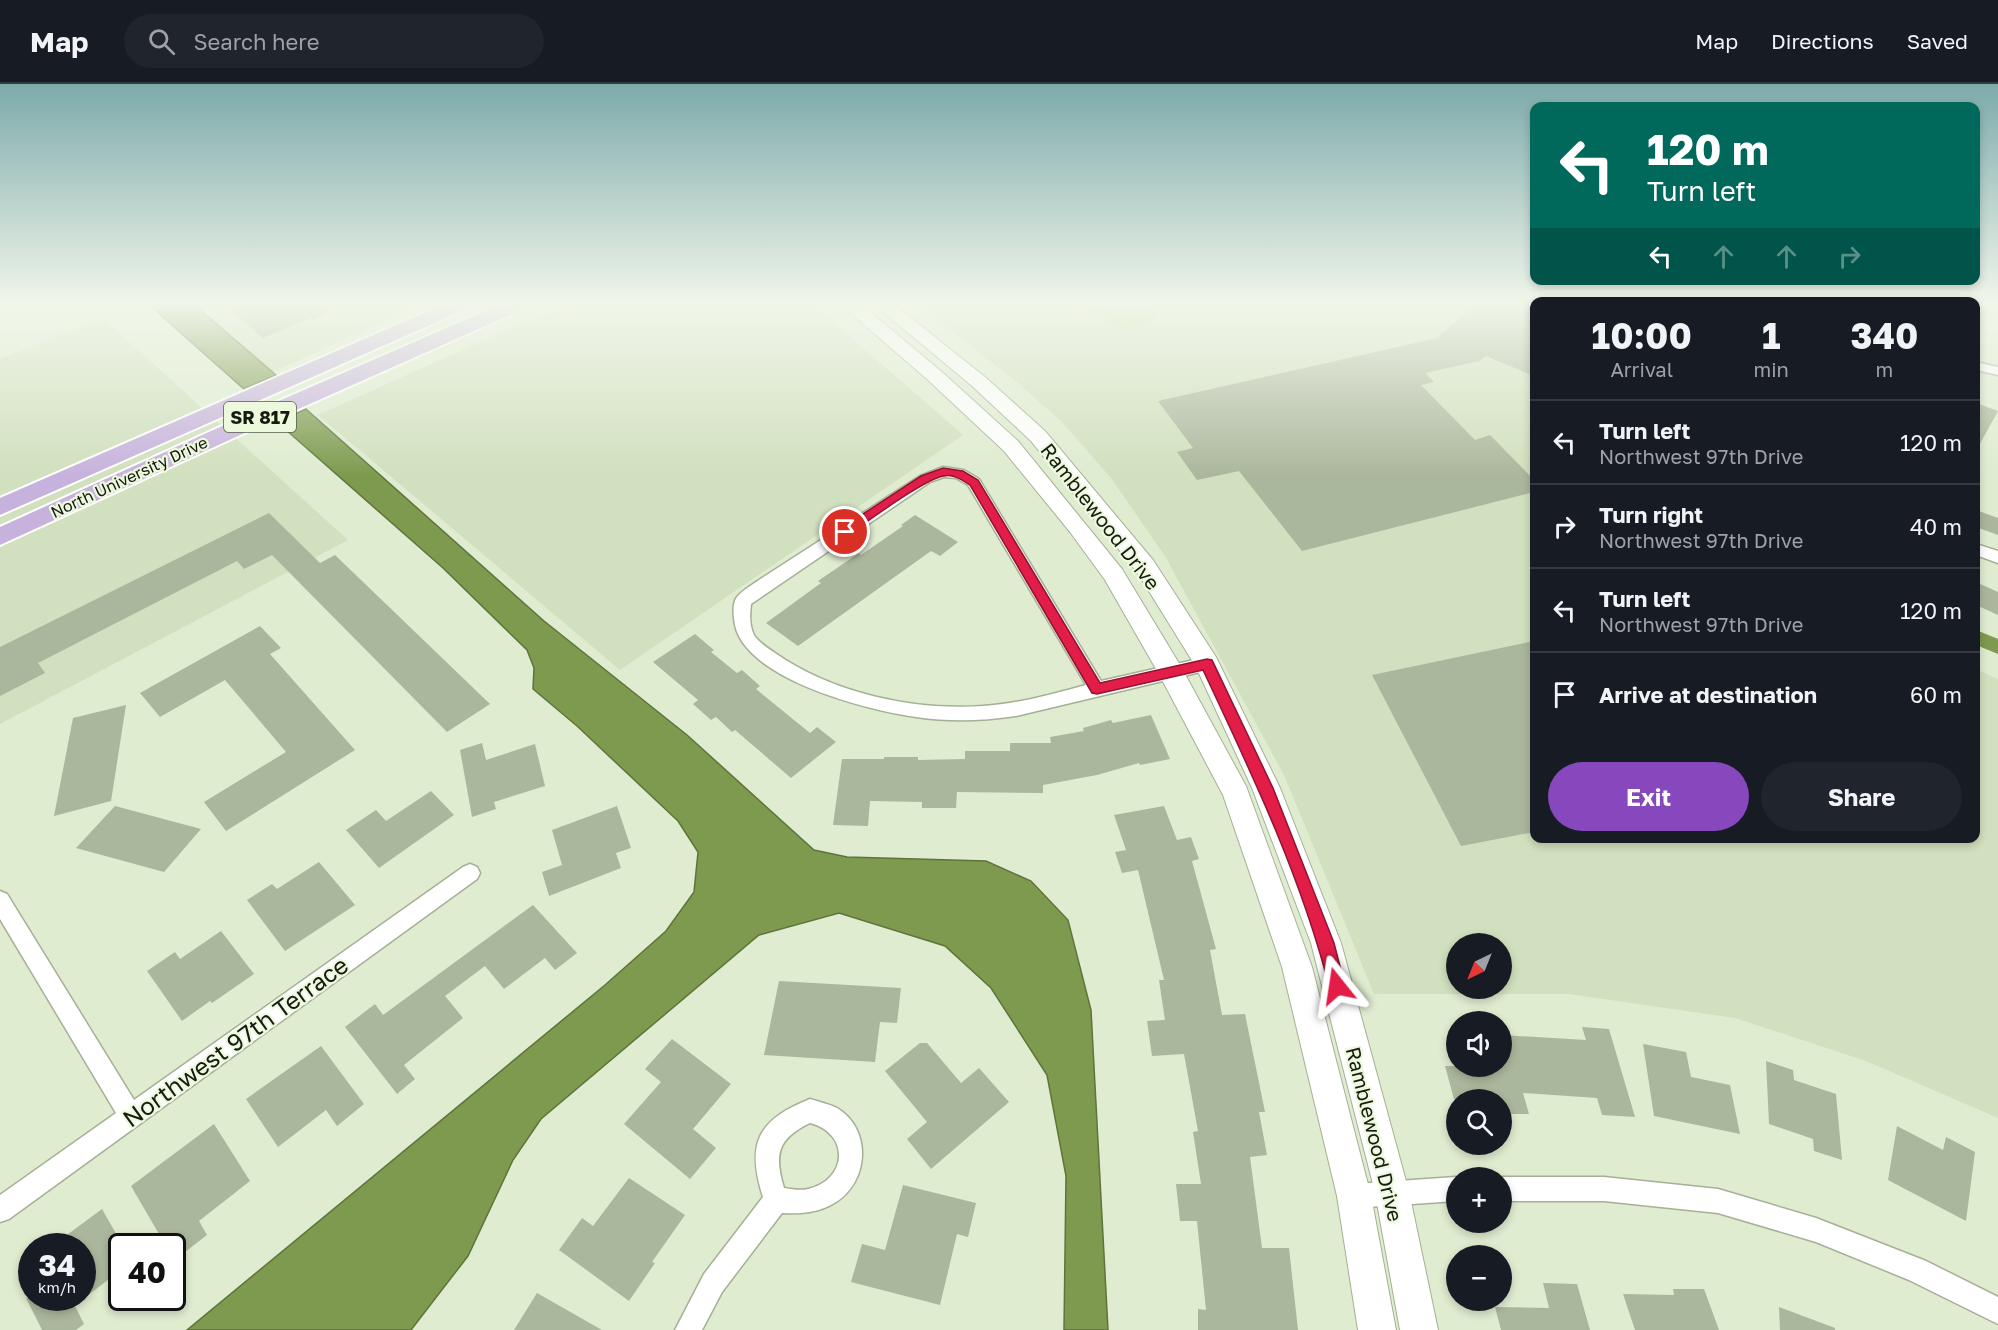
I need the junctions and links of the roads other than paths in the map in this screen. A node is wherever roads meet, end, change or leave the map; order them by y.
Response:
1 (331, 360) edge
2 (365, 360) edge
3 (391, 360) edge
4 (917, 360) edge
5 (952, 360) edge
6 (1980, 367) edge
7 (1998, 371) edge
8 (241, 426) junction
9 (0, 507) edge
10 (0, 537) edge
11 (1980, 550) edge
12 (1998, 557) edge
13 (1207, 664) junction
14 (1171, 672) junction
15 (1097, 689) junction
16 (470, 873) dead end
17 (0, 900) edge
18 (131, 1116) junction
19 (1446, 1189) edge
20 (1512, 1189) edge
21 (1392, 1192) junction
22 (1354, 1196) junction
23 (776, 1200) dead end
24 (0, 1210) edge
25 (1998, 1311) edge
26 (688, 1330) edge
27 (1377, 1330) edge
28 (1419, 1330) edge

1 - 9 main road, North University Drive / SR 817
2 - 8 main road
3 - 8 main road, North University Drive / SR 817
4 - 14 street, Ramblewood Drive
5 - 13 street, Ramblewood Drive
6 - 7 street
8 - 10 main road, North University Drive / SR 817
11 - 12 street
13 - 14 street
13 - 21 street, Ramblewood Drive
14 - 15 street
14 - 22 street, Ramblewood Drive
15 - 15 street
16 - 18 street, Northwest 97th Terrace
17 - 18 street
18 - 24 street, Northwest 97th Terrace
19 - 21 street
20 - 25 street
21 - 22 street
21 - 28 street, Ramblewood Drive
22 - 27 street, Ramblewood Drive
23 - 26 street

